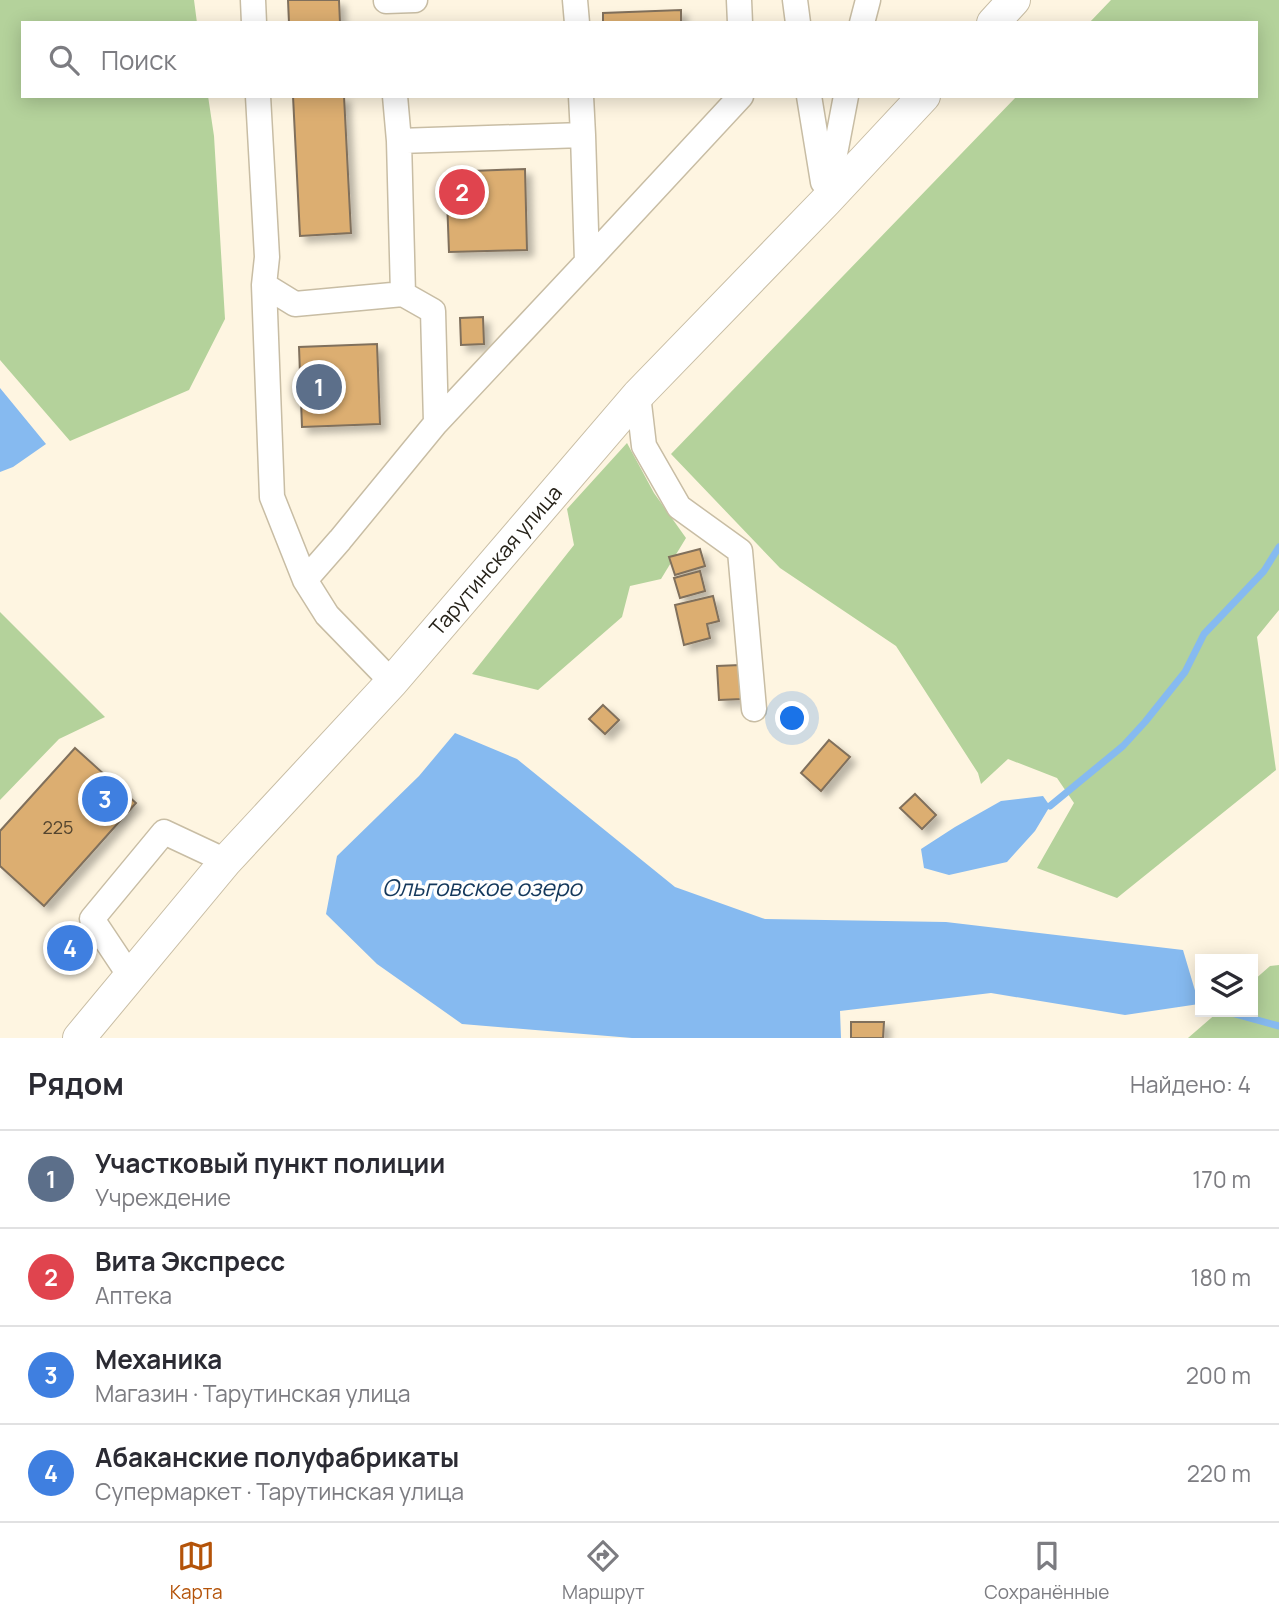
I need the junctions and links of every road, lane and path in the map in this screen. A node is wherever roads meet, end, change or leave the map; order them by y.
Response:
1 (253, 0) edge
2 (415, 0) edge
3 (575, 0) edge
4 (739, 0) edge
5 (795, 0) edge
6 (868, 0) edge
7 (1014, 0) edge
8 (386, 8) edge
9 (254, 21) edge
10 (577, 21) edge
11 (740, 21) edge
12 (798, 21) edge
13 (863, 21) edge
14 (995, 21) edge
15 (258, 98) edge
16 (395, 98) edge
17 (581, 98) edge
18 (739, 98) edge
19 (809, 98) edge
20 (846, 98) edge
21 (922, 98) edge
22 (583, 135) junction
23 (399, 141) junction
24 (826, 201) junction
25 (587, 262) junction
26 (264, 285) junction
27 (403, 294) junction
28 (638, 395) junction
29 (436, 423) junction
30 (304, 580) junction
31 (392, 682) junction
32 (754, 709) dead end
33 (226, 861) junction
34 (130, 976) junction
35 (79, 1038) edge

1 - 9 street
2 - 8 street
3 - 10 street
4 - 11 street
5 - 12 street
6 - 13 street
7 - 14 main road
15 - 26 street
16 - 23 street
17 - 22 street
18 - 25 street
19 - 24 street
20 - 24 street
21 - 24 main road, Тарутинская улица
22 - 23 street
22 - 25 street
23 - 27 street
24 - 28 main road, Тарутинская улица
25 - 29 street
26 - 27 street
26 - 30 street
27 - 29 street
28 - 31 main road, Тарутинская улица
28 - 32 street
29 - 30 street
30 - 31 street
31 - 33 main road, Тарутинская улица
33 - 34 main road, Тарутинская улица
33 - 34 street
34 - 35 main road, Тарутинская улица

